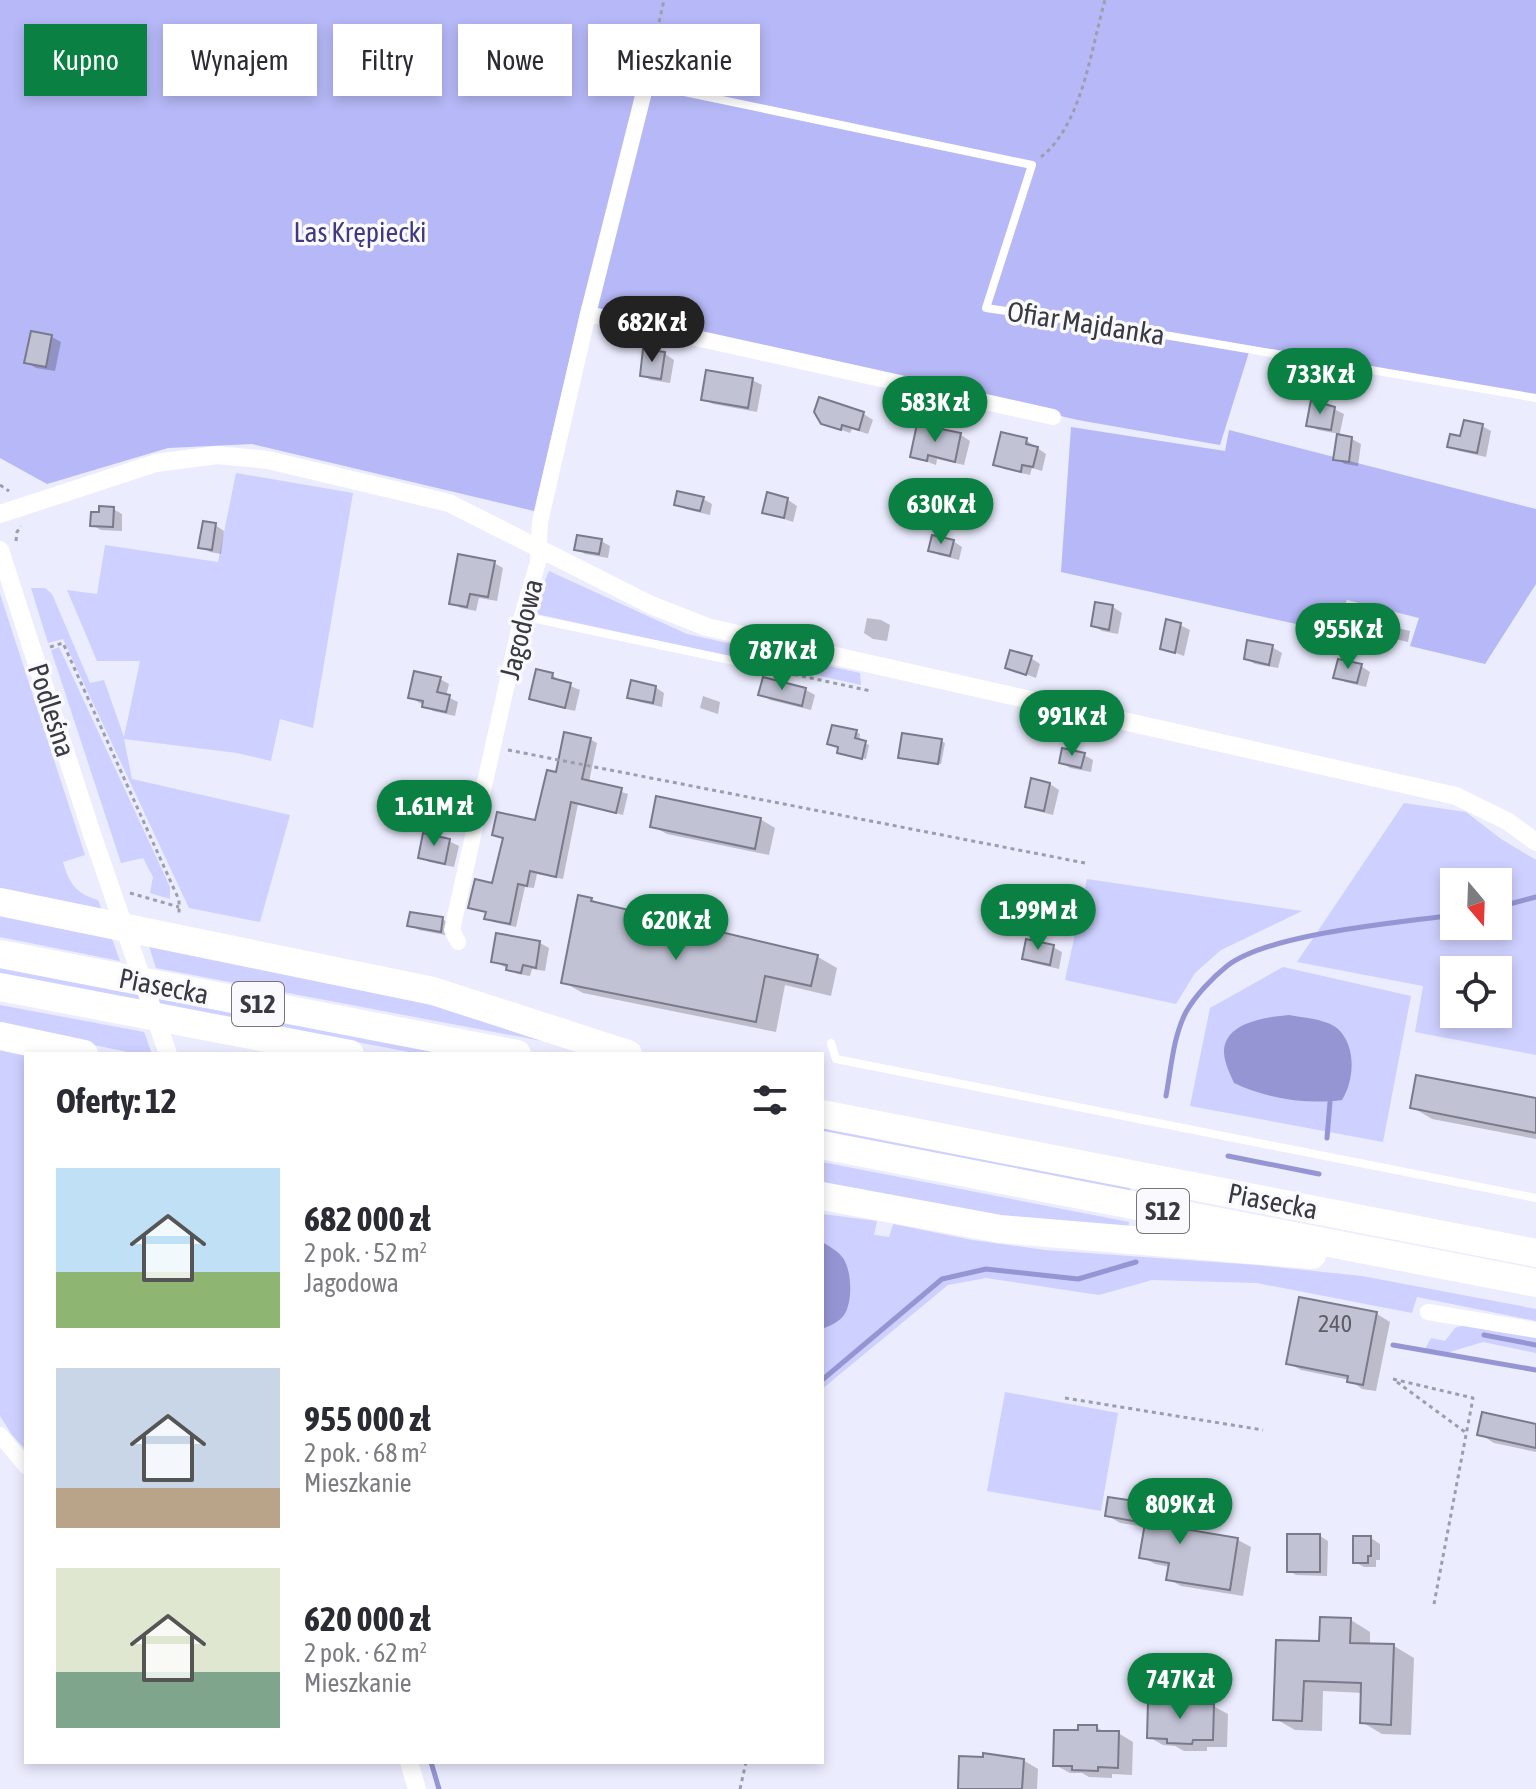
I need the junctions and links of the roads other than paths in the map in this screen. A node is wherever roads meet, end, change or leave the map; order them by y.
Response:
1 (643, 96) edge
2 (703, 96) edge
3 (588, 314) junction
4 (1536, 398) edge
5 (1053, 417) dead end
6 (0, 514) edge
7 (538, 548) junction
8 (8, 550) edge
9 (522, 616) junction
10 (744, 663) road end
11 (1536, 842) edge
12 (0, 902) edge
13 (458, 942) dead end
14 (0, 954) edge
15 (0, 987) edge
16 (0, 1036) edge
17 (831, 1043) dead end
18 (75, 1052) edge
19 (167, 1052) edge
20 (340, 1052) edge
21 (507, 1052) edge
22 (622, 1052) edge
23 (824, 1114) edge
24 (824, 1145) edge
25 (824, 1196) edge
26 (1536, 1198) edge
27 (824, 1203) edge
28 (876, 1206) junction
29 (1536, 1253) edge
30 (1503, 1276) junction
31 (1536, 1283) edge
32 (1428, 1312) dead end
33 (1536, 1330) edge
34 (0, 1435) edge
35 (24, 1464) edge
36 (410, 1764) edge
37 (417, 1789) edge

1 - 3 street, Jagodowa
2 - 4 lane, Ofiar Majdanka
3 - 5 street
3 - 7 street, Jagodowa
6 - 7 street
7 - 9 street, Jagodowa
7 - 11 street
8 - 19 street, Podleśna
9 - 10 lane
9 - 13 street, Jagodowa
12 - 22 highway
14 - 21 highway, Piasecka / S12
15 - 20 highway, Piasecka / S12
16 - 18 highway
17 - 26 lane
23 - 29 highway, Piasecka / S12
24 - 30 highway, Piasecka / S12
25 - 28 highway
27 - 28 highway
28 - 30 highway
30 - 31 highway, Piasecka / S12
32 - 33 street
34 - 35 street
36 - 37 street

